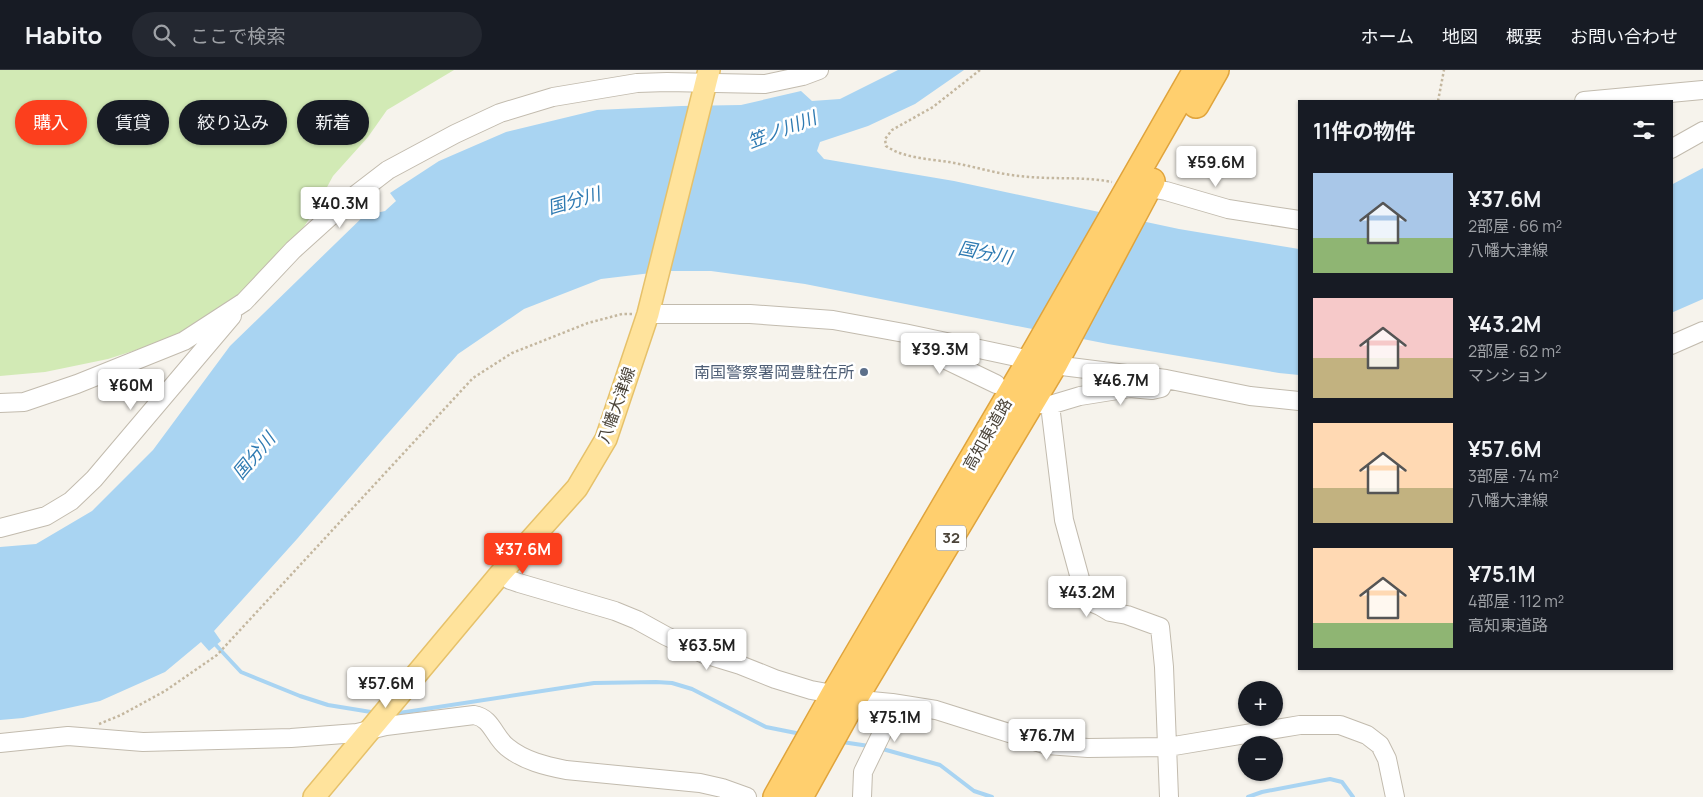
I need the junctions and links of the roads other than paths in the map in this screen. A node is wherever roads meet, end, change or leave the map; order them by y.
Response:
1 (819, 70) edge
2 (1196, 70) edge
3 (1216, 70) edge
4 (707, 79) edge
5 (1703, 90) edge
6 (1595, 100) edge
7 (1703, 131) edge
8 (1673, 148) edge
9 (1136, 192) junction
10 (1298, 220) edge
11 (244, 302) junction
12 (649, 311) junction
13 (1703, 331) edge
14 (904, 333) junction
15 (1673, 343) edge
16 (1045, 357) junction
17 (1166, 379) junction
18 (996, 384) dead end
19 (1298, 401) edge
20 (0, 403) edge
21 (0, 528) edge
22 (501, 572) junction
23 (838, 708) junction
24 (936, 710) junction
25 (370, 730) junction
26 (0, 743) edge
27 (1168, 747) junction
28 (812, 754) junction
29 (314, 797) edge
30 (747, 797) edge
31 (776, 797) edge
32 (800, 797) edge
33 (862, 797) edge
34 (1169, 797) edge
35 (1395, 797) edge

1 - 4 street
2 - 9 highway, 高知東道路 / 32
3 - 9 highway, 高知東道路 / 32
4 - 11 street
4 - 12 main road, 八幡大津線
5 - 6 street
7 - 8 street
9 - 10 street
9 - 16 highway, 高知東道路 / 32
11 - 20 street
11 - 21 street
12 - 14 street
12 - 22 main road, 八幡大津線
13 - 15 street
14 - 16 street
14 - 18 street
16 - 17 street
16 - 23 highway, 高知東道路 / 32
17 - 19 street
17 - 27 street
22 - 23 street
22 - 25 main road, 八幡大津線
23 - 24 street
23 - 28 highway, 高知東道路 / 32
24 - 27 street
24 - 33 street
25 - 26 street
25 - 29 main road, 八幡大津線
25 - 30 street
27 - 34 street
27 - 35 street
28 - 31 highway, 高知東道路 / 32
28 - 32 highway, 高知東道路 / 32

